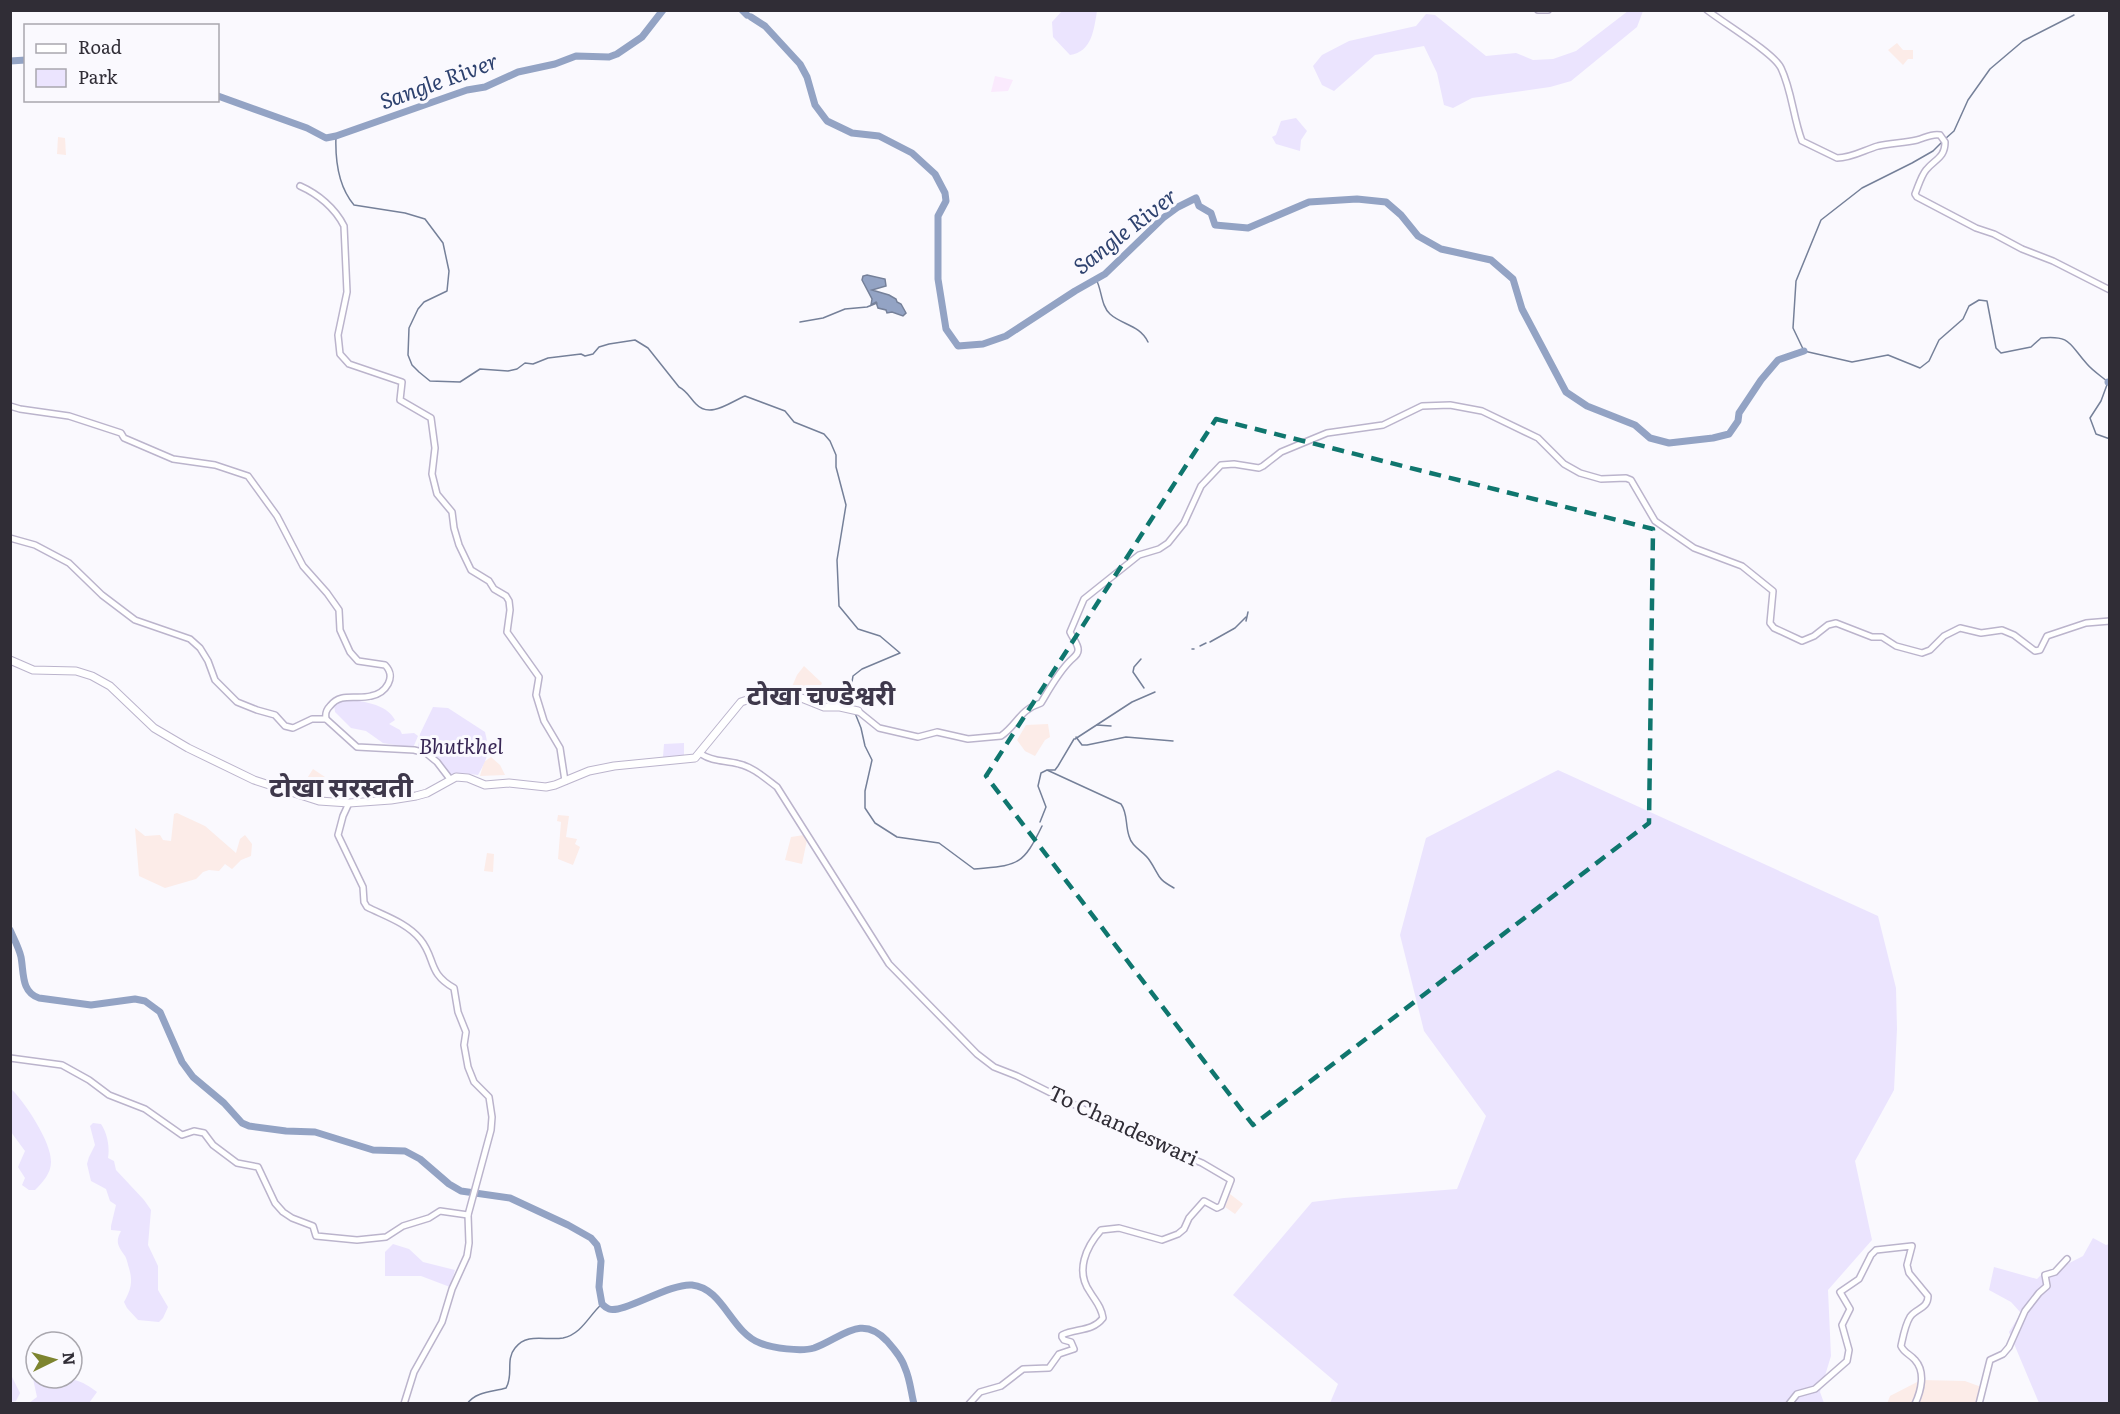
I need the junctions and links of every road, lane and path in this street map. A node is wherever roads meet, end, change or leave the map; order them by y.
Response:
1 (1538, 10) edge
2 (1548, 10) edge
3 (1707, 10) edge
4 (300, 186) dead end
5 (2109, 290) edge
6 (10, 406) edge
7 (10, 538) edge
8 (2109, 621) edge
9 (10, 660) edge
10 (858, 711) joint
11 (326, 719) junction
12 (700, 754) junction
13 (450, 779) junction
14 (566, 781) junction
15 (349, 803) junction
16 (10, 1058) edge
17 (468, 1215) junction
18 (2067, 1259) dead end
19 (404, 1404) edge
20 (969, 1404) edge
21 (1789, 1404) edge
22 (1915, 1404) edge
23 (1979, 1404) edge

1 - 2 street
3 - 5 street
4 - 14 street
6 - 11 street
7 - 11 street
8 - 10 street
9 - 15 main road
10 - 12 main road
11 - 13 street
12 - 14 main road
12 - 20 street, To Chandeswari
13 - 14 main road
13 - 15 main road
15 - 17 street
16 - 17 street
17 - 19 street
18 - 23 street
21 - 22 street

